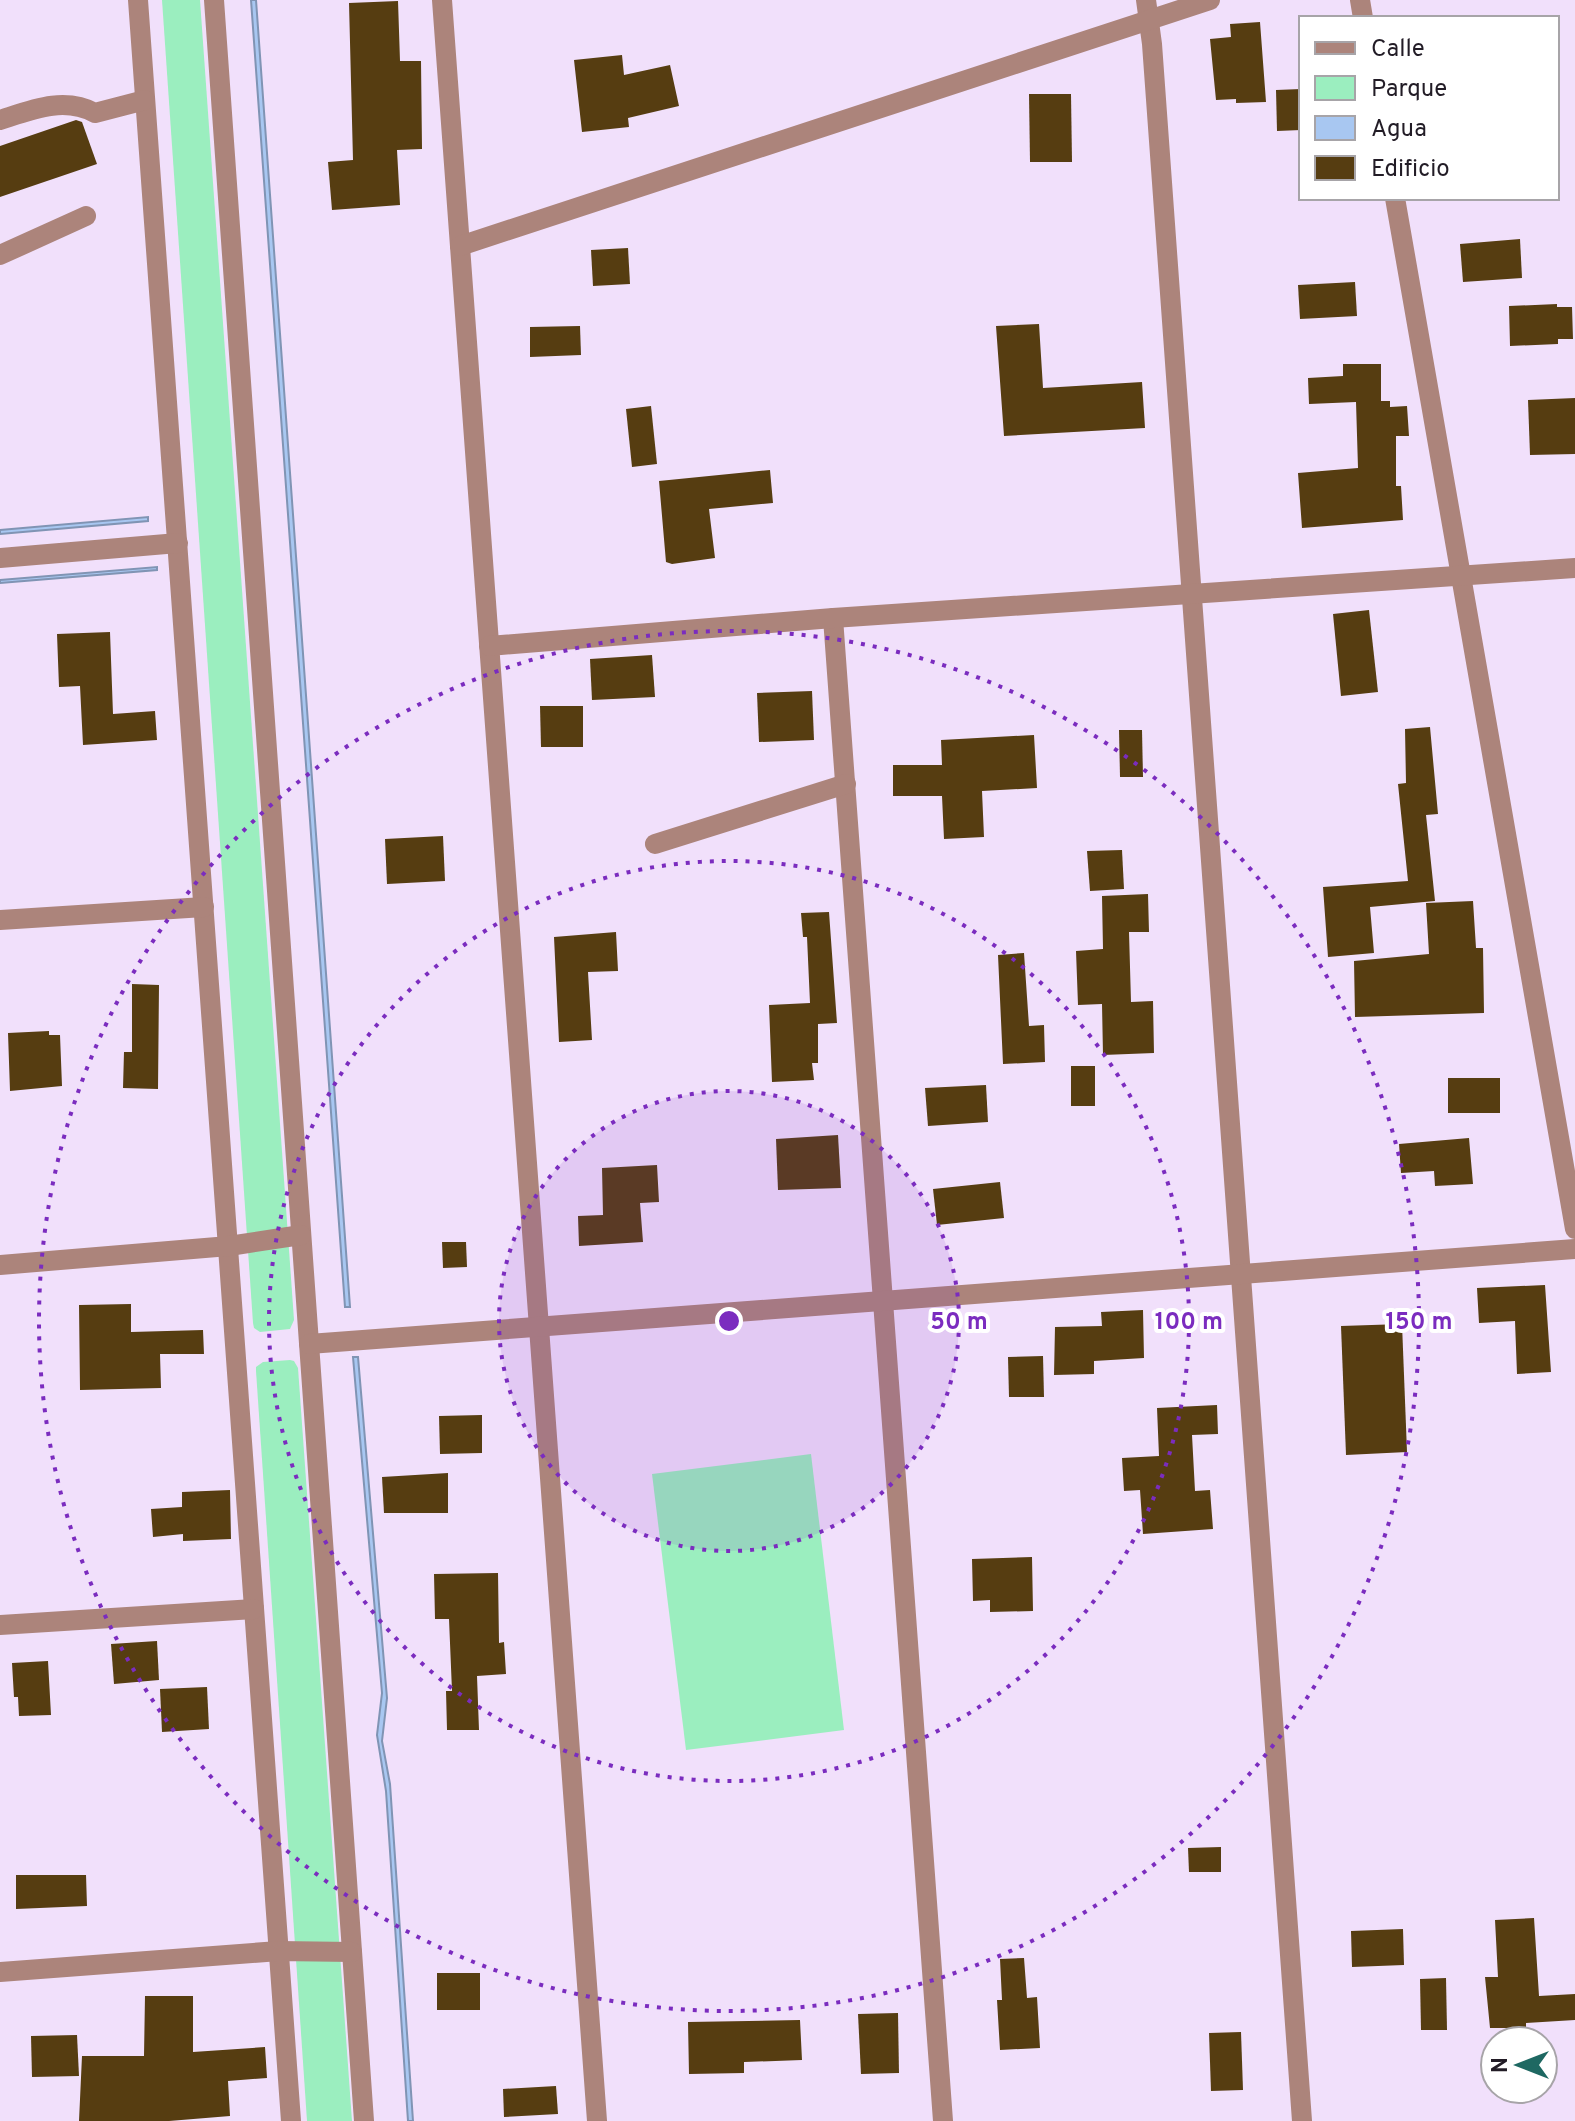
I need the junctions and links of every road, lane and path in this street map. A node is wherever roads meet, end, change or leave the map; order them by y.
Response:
1 (138, 0) edge
2 (214, 0) edge
3 (442, 0) edge
4 (1210, 0) edge
5 (1148, 10) edge
6 (145, 100) junction
7 (0, 120) edge
8 (1395, 200) edge
9 (86, 216) dead end
10 (460, 246) junction
11 (0, 255) edge
12 (178, 543) junction
13 (0, 558) edge
14 (1575, 568) edge
15 (1461, 576) junction
16 (1192, 596) junction
17 (833, 618) junction
18 (489, 646) junction
19 (846, 784) junction
20 (655, 844) dead end
21 (204, 907) junction
22 (0, 920) edge
23 (1575, 1229) edge
24 (301, 1235) junction
25 (229, 1246) junction
26 (1575, 1249) edge
27 (0, 1265) edge
28 (1240, 1274) junction
29 (884, 1300) junction
30 (539, 1326) junction
31 (309, 1344) junction
32 (254, 1609) junction
33 (0, 1625) edge
34 (279, 1951) junction
35 (352, 1952) junction
36 (0, 1972) edge
37 (291, 2121) edge
38 (364, 2121) edge
39 (597, 2121) edge
40 (943, 2121) edge
41 (1302, 2121) edge

1 - 6 street
2 - 24 street
3 - 10 street
4 - 5 street
5 - 10 street
5 - 16 street
6 - 7 street
6 - 12 street
8 - 15 street
9 - 11 street
10 - 18 street
12 - 13 street
12 - 21 street
14 - 15 street
15 - 16 street
15 - 23 street
16 - 17 street
16 - 28 street
17 - 18 street
17 - 19 street
18 - 30 street
19 - 20 street
19 - 29 street
21 - 22 street
21 - 25 street
24 - 25 street
24 - 31 street
25 - 27 street
25 - 32 street
26 - 28 street
28 - 29 street
28 - 41 street
29 - 30 street
29 - 40 street
30 - 31 street
30 - 39 street
31 - 35 street
32 - 33 street
32 - 34 street
34 - 35 street
34 - 36 street
34 - 37 street
35 - 38 street

